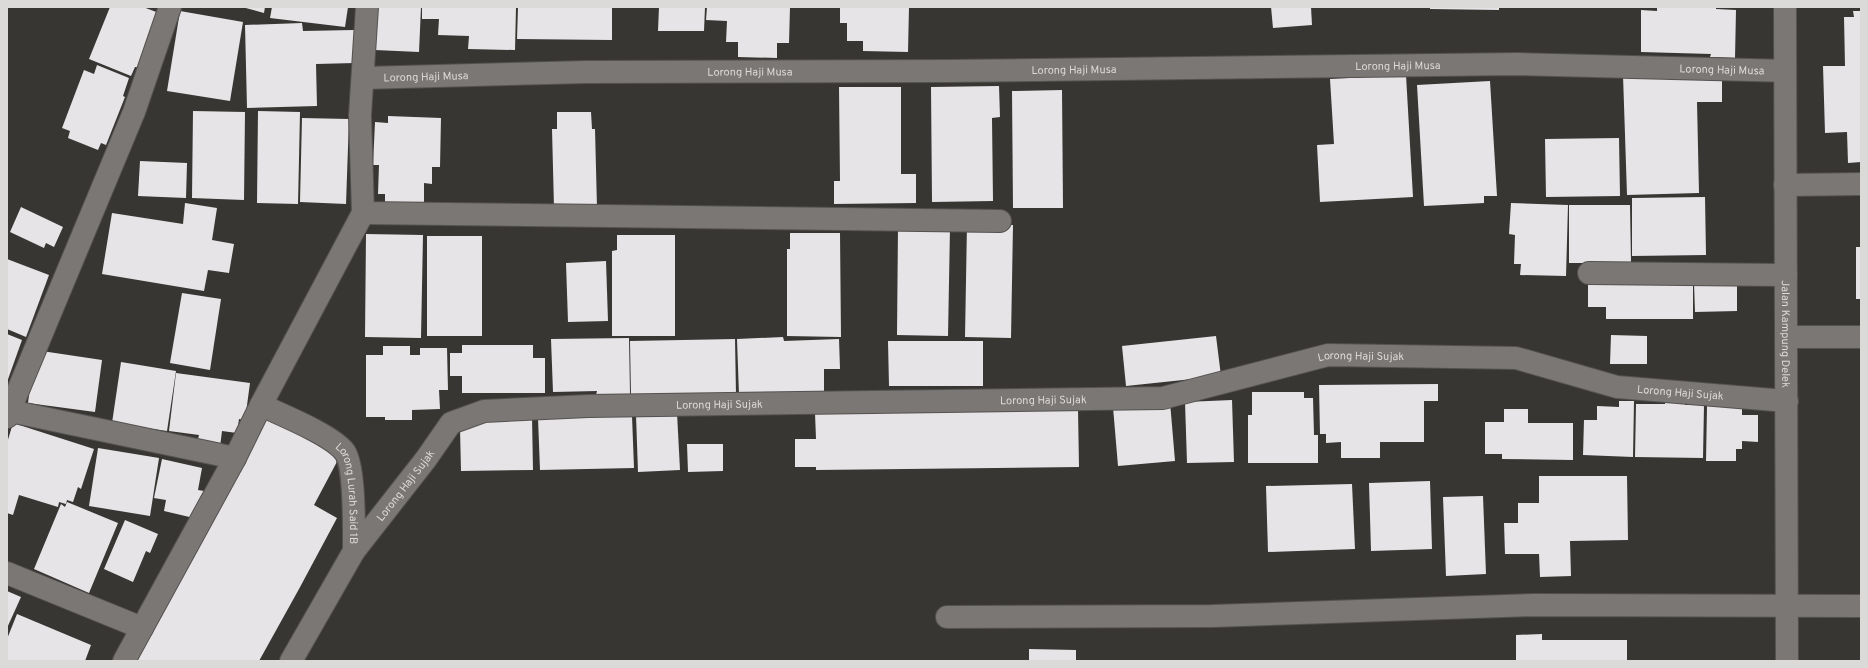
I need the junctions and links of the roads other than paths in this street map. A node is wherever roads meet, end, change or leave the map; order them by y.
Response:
1 (170, 7) edge
2 (367, 7) edge
3 (1785, 7) edge
4 (1785, 71) junction
5 (364, 78) junction
6 (1861, 184) edge
7 (1786, 185) junction
8 (363, 213) junction
9 (1000, 221) dead end
10 (1589, 273) dead end
11 (1786, 275) junction
12 (1787, 337) junction
13 (1861, 337) edge
14 (1787, 401) junction
15 (261, 405) junction
16 (8, 414) edge
17 (235, 458) junction
18 (354, 551) junction
19 (7, 573) edge
20 (1861, 606) edge
21 (1788, 607) junction
22 (947, 617) dead end
23 (142, 628) junction
24 (124, 661) edge
25 (291, 661) edge
26 (1787, 661) edge

1 - 16 street
2 - 5 street
3 - 4 street, Jalan Kampung Delek
4 - 5 street, Lorong Haji Musa
4 - 7 street, Jalan Kampung Delek
5 - 8 street
6 - 7 street
7 - 11 street, Jalan Kampung Delek
8 - 9 street
8 - 15 street
10 - 11 street
11 - 12 street, Jalan Kampung Delek
12 - 13 street
12 - 14 street, Jalan Kampung Delek
14 - 18 street, Lorong Haji Sujak
14 - 21 street, Jalan Kampung Delek
15 - 17 street
15 - 18 street, Lorong Lurah Said 1B
16 - 17 street
17 - 23 street
18 - 25 street, Lorong Lurah Said 1B
19 - 23 street
20 - 21 street
21 - 22 street
21 - 26 street, Jalan Kampung Delek
23 - 24 street

